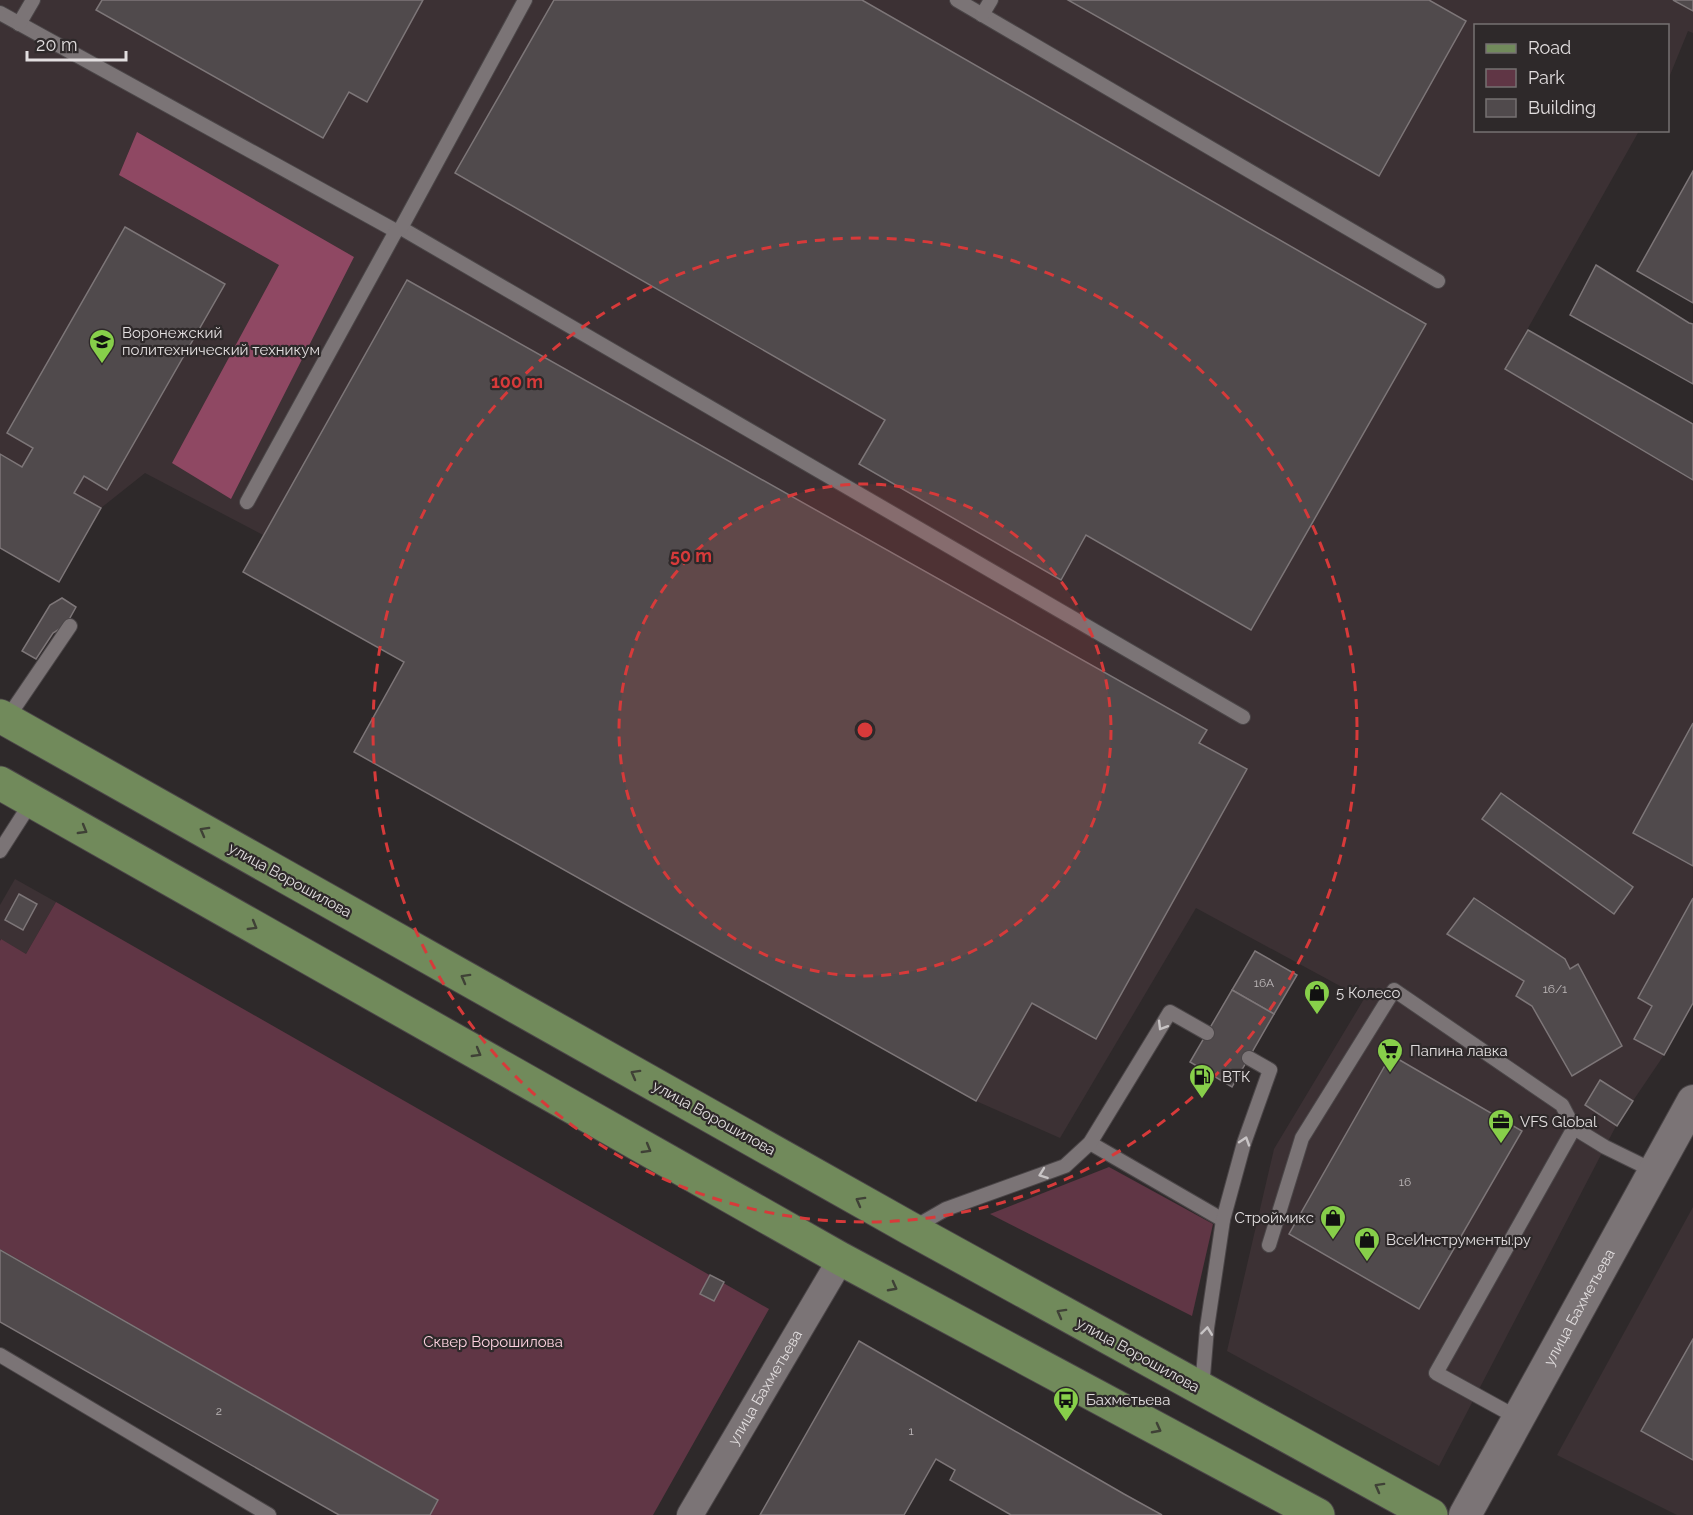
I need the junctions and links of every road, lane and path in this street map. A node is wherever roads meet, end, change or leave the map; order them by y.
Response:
1 (33, 0) edge
2 (525, 0) edge
3 (957, 0) edge
4 (991, 0) edge
5 (0, 13) edge
6 (982, 15) junction
7 (19, 24) junction
8 (399, 230) junction
9 (1438, 281) dead end
10 (247, 502) dead end
11 (70, 626) dead end
12 (1243, 717) dead end
13 (3, 718) edge
14 (0, 783) edge
15 (32, 801) junction
16 (0, 851) edge
17 (1207, 1033) dead end
18 (1249, 1058) dead end
19 (1693, 1101) edge
20 (1574, 1128) junction
21 (1090, 1143) junction
22 (1654, 1172) junction
23 (1223, 1220) junction
24 (911, 1229) junction
25 (1269, 1245) dead end
26 (841, 1259) junction
27 (0, 1354) edge
28 (1202, 1390) junction
29 (1518, 1418) junction
30 (269, 1515) edge
31 (690, 1515) edge
32 (1318, 1515) edge
33 (1431, 1515) edge
34 (1465, 1515) edge

1 - 7 lane
2 - 8 lane
3 - 6 lane
4 - 6 lane
5 - 7 lane
6 - 9 lane
7 - 8 lane
8 - 10 lane
8 - 12 lane
11 - 13 lane
24 -> 13 main road, улица Ворошилова
14 - 15 main road
15 - 16 lane
15 -> 26 main road
17 -> 21 lane
23 -> 18 lane
19 - 22 street, улица Бахметьева
20 - 22 lane
20 - 25 lane
20 - 29 lane
21 - 23 lane
21 -> 24 lane
22 - 29 street, улица Бахметьева
28 -> 23 lane
28 -> 24 main road, улица Ворошилова
26 - 31 street, улица Бахметьева
26 -> 32 main road
27 - 30 lane
33 -> 28 main road, улица Ворошилова
29 - 34 street, улица Бахметьева

